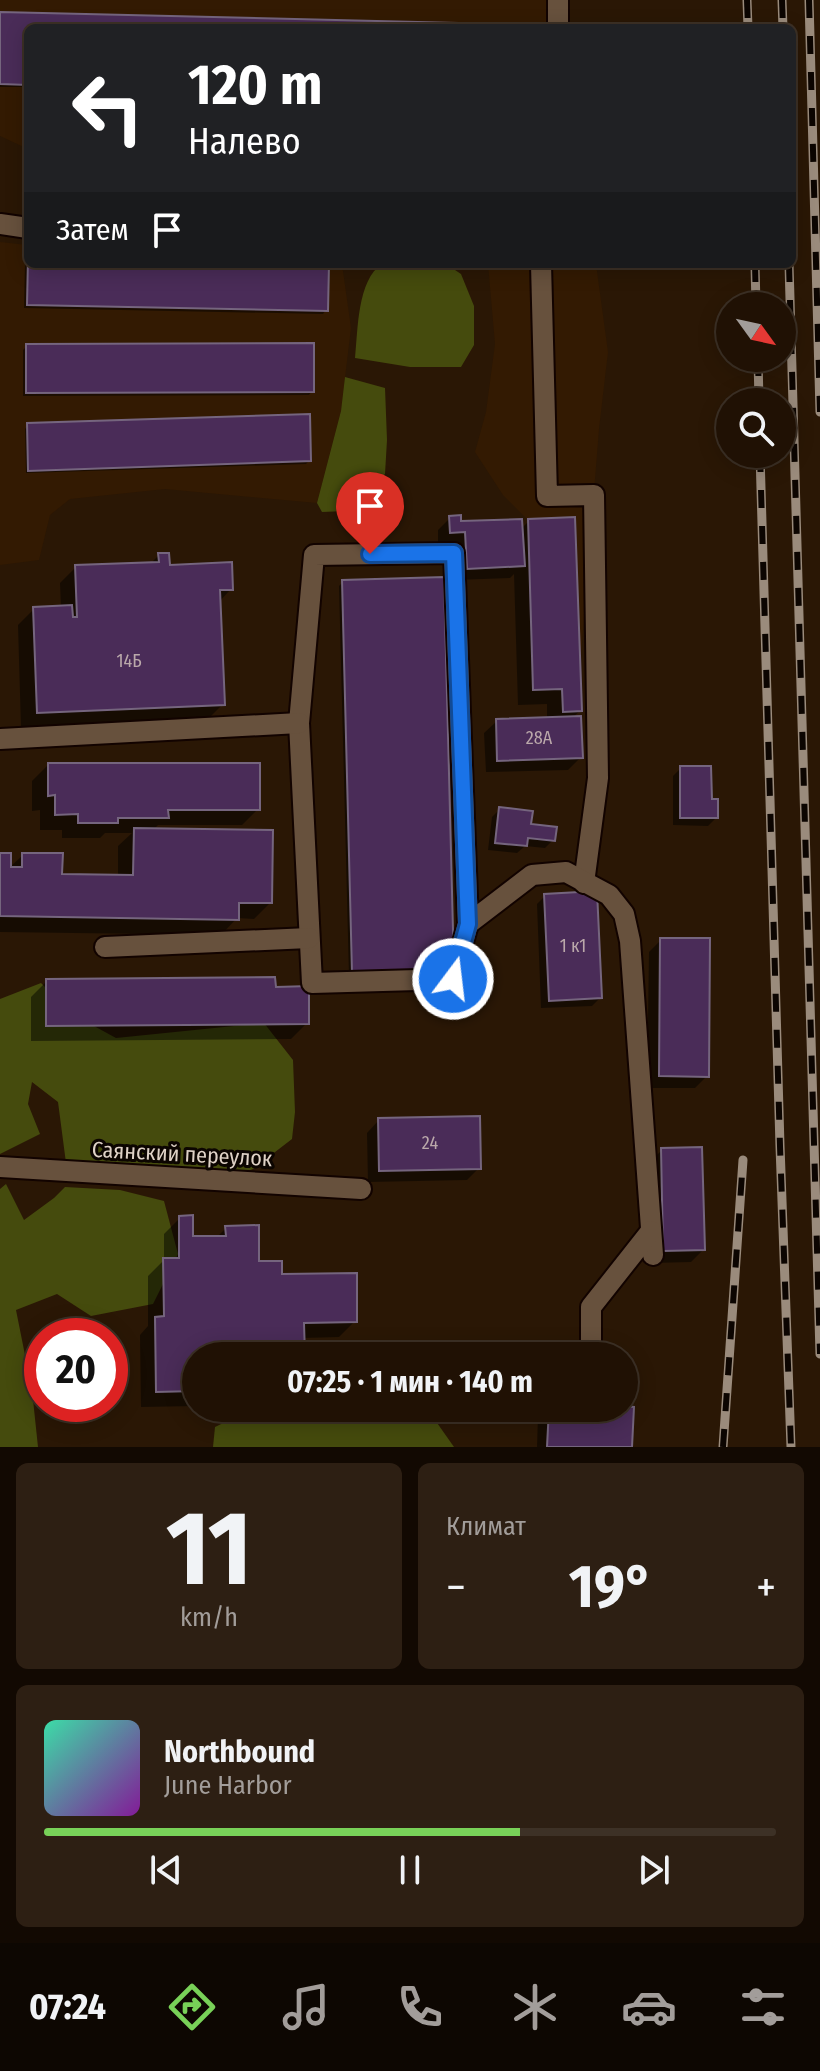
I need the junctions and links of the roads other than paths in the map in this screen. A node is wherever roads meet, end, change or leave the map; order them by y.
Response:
1 (558, 0) edge
2 (558, 24) edge
3 (0, 224) edge
4 (24, 227) edge
5 (541, 268) edge
6 (299, 723) junction
7 (0, 739) edge
8 (584, 883) junction
9 (468, 924) junction
10 (309, 938) junction
11 (105, 947) dead end
12 (0, 1167) edge
13 (361, 1189) dead end
14 (651, 1231) junction
15 (653, 1255) dead end
16 (591, 1342) edge

1 - 2 lane
3 - 4 lane
5 - 8 lane
6 - 7 lane
6 - 9 lane
6 - 10 lane
8 - 9 lane
8 - 14 lane
9 - 10 lane
10 - 11 lane
12 - 13 lane, Саянский переулок
14 - 15 lane
14 - 16 lane

